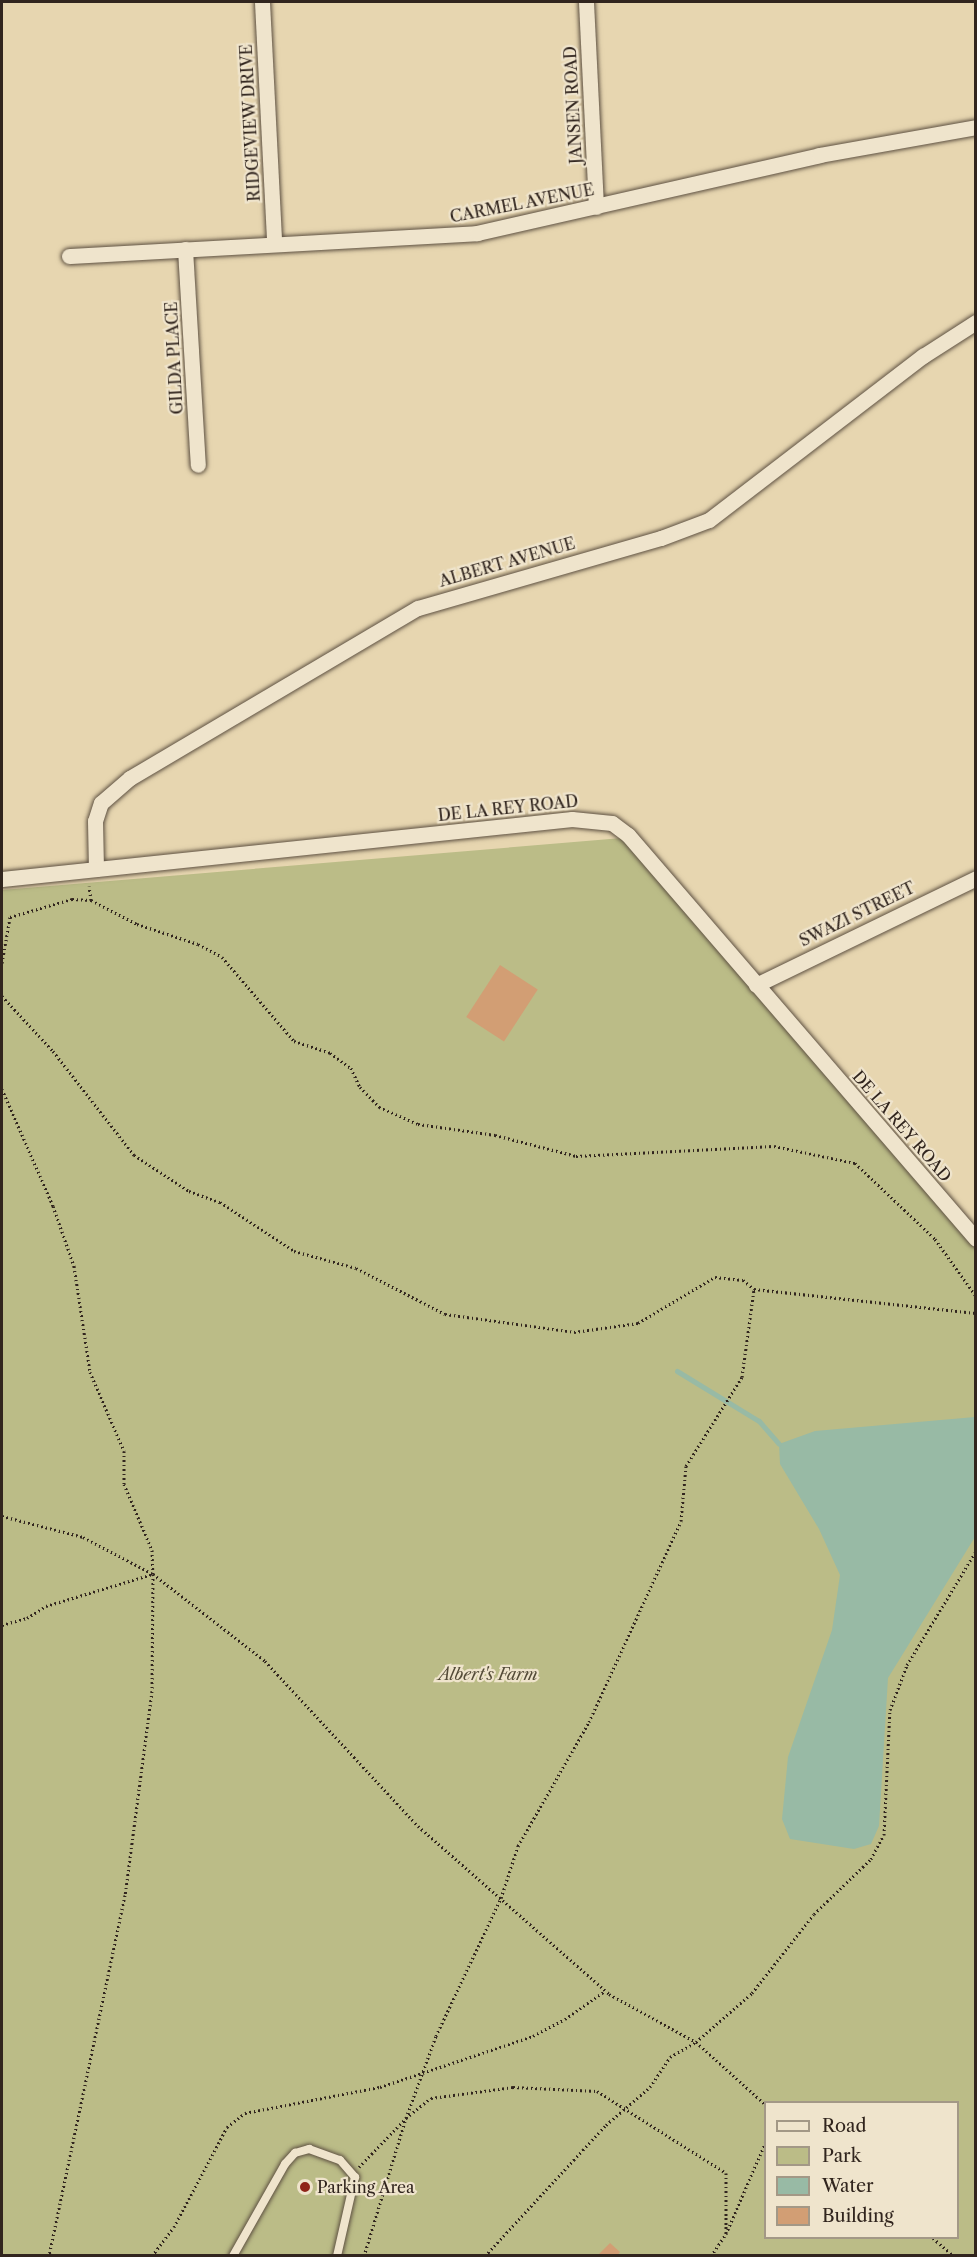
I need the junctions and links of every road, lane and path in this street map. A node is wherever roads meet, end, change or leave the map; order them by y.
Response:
1 (262, 2) edge
2 (586, 2) edge
3 (975, 127) edge
4 (596, 207) junction
5 (274, 242) junction
6 (185, 249) junction
7 (69, 256) dead end
8 (975, 322) edge
9 (198, 465) dead end
10 (96, 869) junction
11 (975, 878) edge
12 (2, 879) edge
13 (91, 900) junction
14 (2, 963) edge
15 (756, 984) junction
16 (2, 996) edge
17 (2, 1089) edge
18 (975, 1239) edge
19 (754, 1289) junction
20 (975, 1296) edge
21 (975, 1313) edge
22 (2, 1516) edge
23 (975, 1551) edge
24 (153, 1574) junction
25 (2, 1625) edge
26 (501, 1898) junction
27 (605, 1991) junction
28 (696, 2042) junction
29 (423, 2073) junction
30 (764, 2104) edge
31 (627, 2110) junction
32 (406, 2118) junction
33 (764, 2143) edge
34 (353, 2173) junction
35 (726, 2234) junction
36 (934, 2239) edge
37 (49, 2256) edge
38 (152, 2256) edge
39 (233, 2256) edge
40 (337, 2256) edge
41 (364, 2256) edge
42 (485, 2256) edge
43 (711, 2256) edge
44 (954, 2256) edge

1 - 5 street, RIDGEVIEW DRIVE
2 - 4 street, JANSEN ROAD
3 - 4 street, CARMEL AVENUE
4 - 5 street, CARMEL AVENUE
5 - 6 street, CARMEL AVENUE
6 - 7 street, CARMEL AVENUE
6 - 9 street, GILDA PLACE
8 - 10 street, ALBERT AVENUE
10 - 12 street, DE LA REY ROAD
10 - 13 path
10 - 15 street, DE LA REY ROAD
11 - 15 street, SWAZI STREET
13 - 14 path
13 - 20 path
15 - 18 street, DE LA REY ROAD
16 - 19 path
17 - 24 path
19 - 21 path
19 - 26 path
22 - 24 path
23 - 28 path
24 - 25 path
24 - 26 path
24 - 37 path
26 - 27 path
26 - 29 path
27 - 28 path
27 - 29 path
28 - 30 path
28 - 31 path
29 - 32 path
29 - 38 path
31 - 32 path
31 - 35 path
31 - 42 path
32 - 34 path
32 - 41 path
33 - 35 path
34 - 39 lane
34 - 40 lane
35 - 43 path
36 - 44 path

